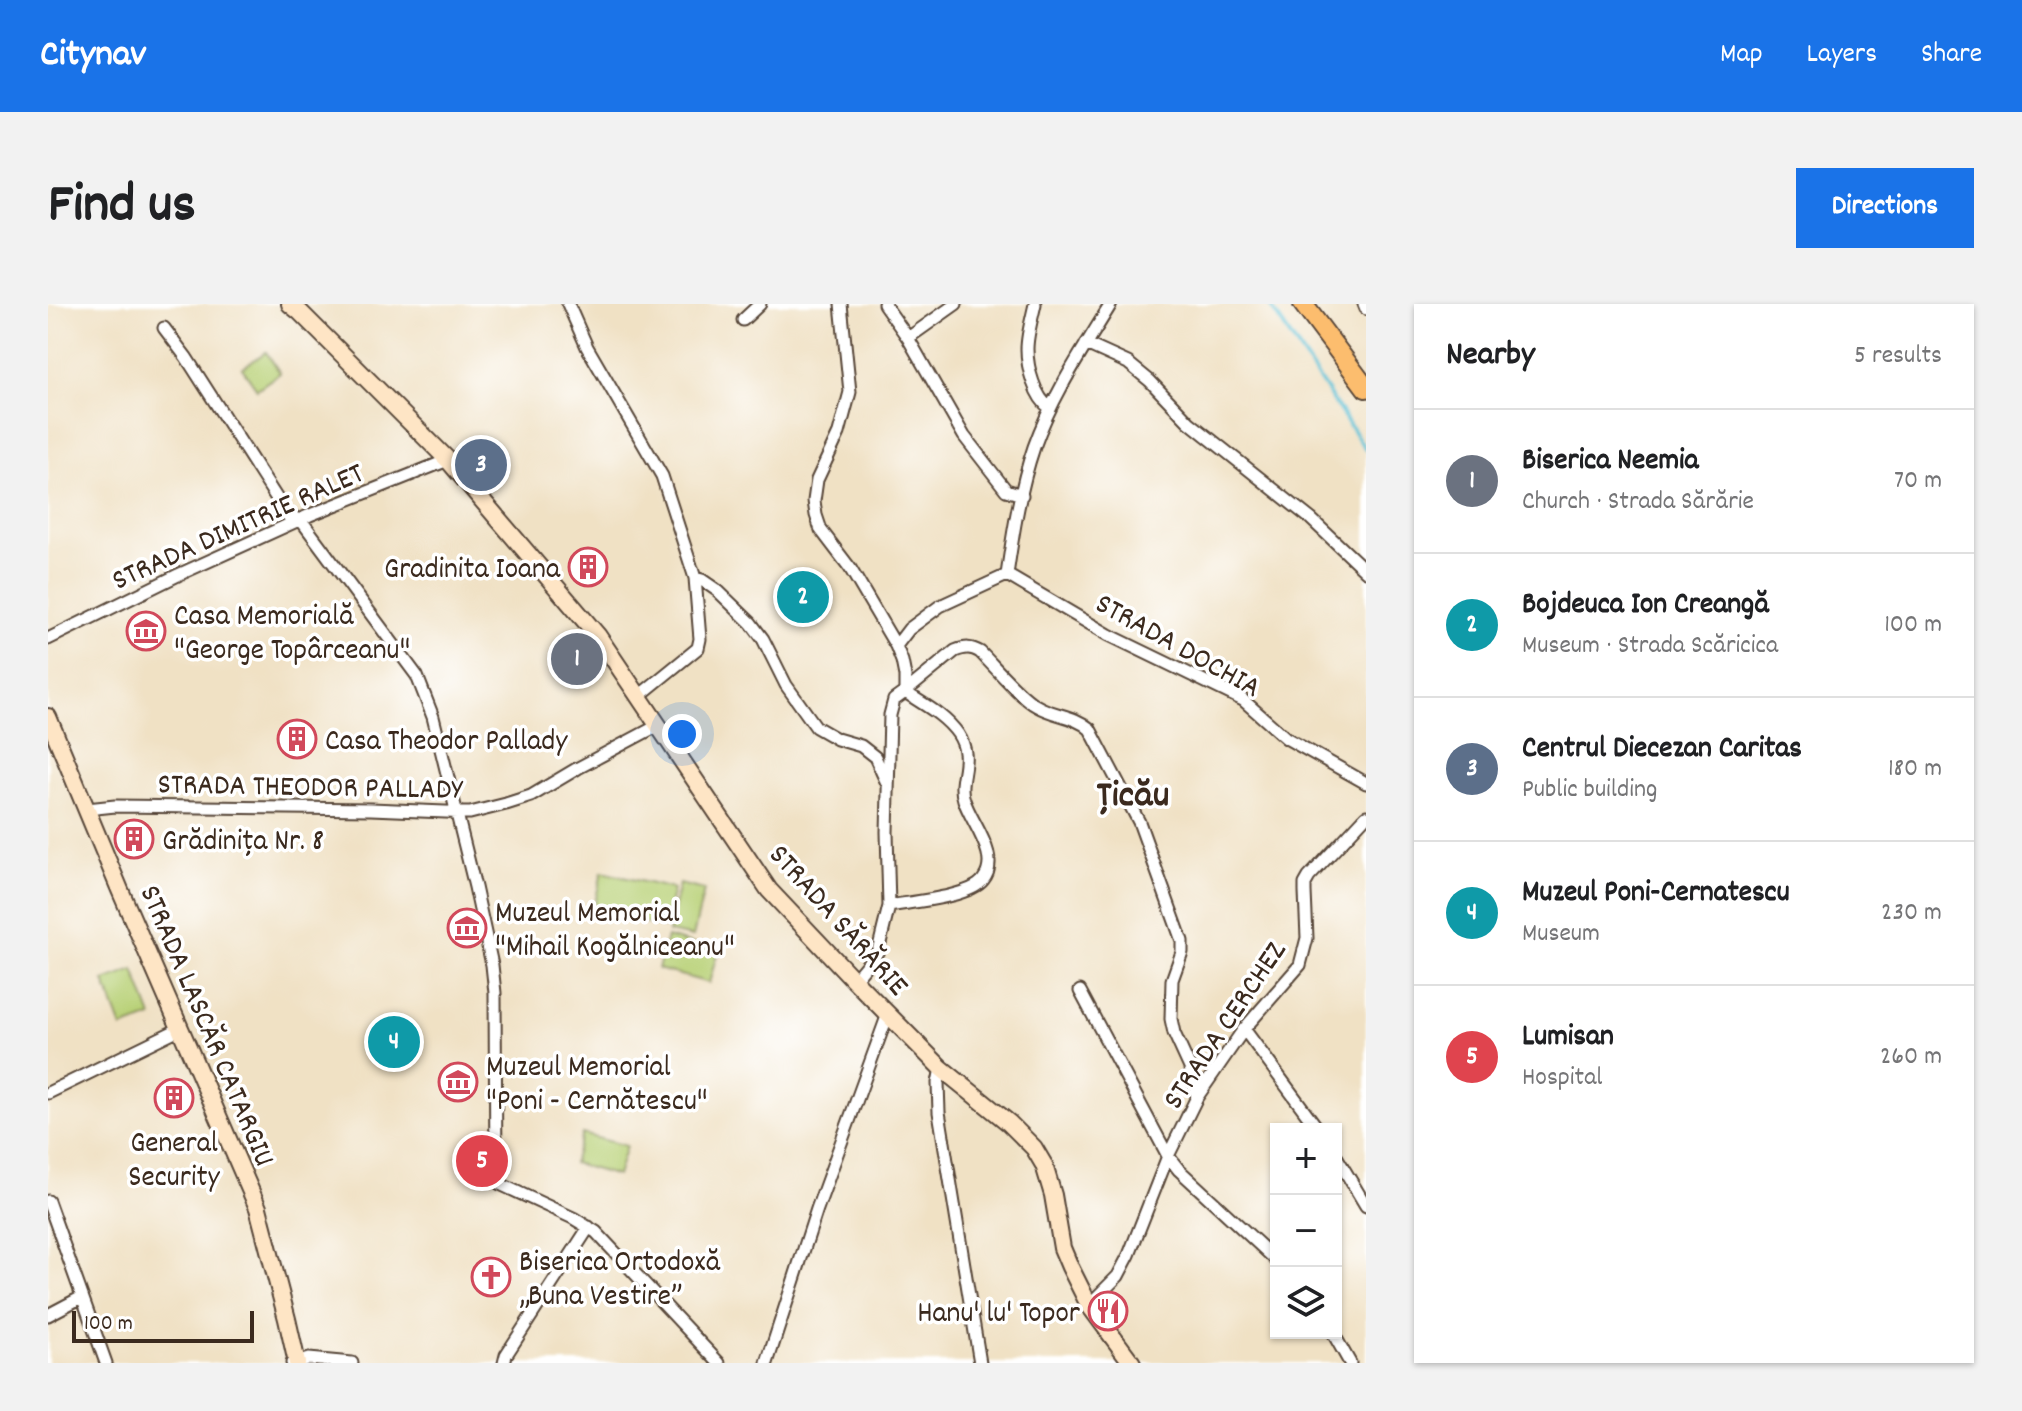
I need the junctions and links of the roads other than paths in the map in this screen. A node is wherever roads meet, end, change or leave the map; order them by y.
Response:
1 (290, 304) edge
2 (568, 304) edge
3 (760, 304) edge
4 (841, 304) edge
5 (884, 304) edge
6 (956, 304) edge
7 (1035, 304) edge
8 (1111, 304) edge
9 (1303, 304) edge
10 (743, 320) dead end
11 (164, 328) dead end
12 (908, 338) junction
13 (1086, 344) junction
14 (1366, 388) edge
15 (1050, 408) junction
16 (448, 460) junction
17 (1022, 495) junction
18 (301, 520) junction
19 (1366, 571) edge
20 (1007, 575) junction
21 (695, 578) junction
22 (48, 639) edge
23 (896, 646) junction
24 (905, 692) junction
25 (639, 696) junction
26 (48, 717) edge
27 (657, 726) junction
28 (1366, 783) edge
29 (889, 788) junction
30 (87, 809) junction
31 (457, 812) junction
32 (1366, 816) edge
33 (889, 906) junction
34 (854, 980) junction
35 (1080, 991) dead end
36 (888, 1014) junction
37 (181, 1028) junction
38 (1244, 1029) junction
39 (941, 1068) junction
40 (48, 1093) edge
41 (1197, 1097) junction
42 (1314, 1123) edge
43 (1168, 1156) junction
44 (1342, 1166) edge
45 (48, 1201) edge
46 (1366, 1206) edge
47 (589, 1227) junction
48 (1270, 1254) edge
49 (82, 1297) junction
50 (1089, 1305) junction
51 (48, 1315) edge
52 (1336, 1339) edge
53 (106, 1363) edge
54 (295, 1363) edge
55 (352, 1363) edge
56 (504, 1363) edge
57 (719, 1363) edge
58 (767, 1363) edge
59 (980, 1363) edge
60 (1132, 1363) edge
61 (1350, 1363) edge

1 - 16 street, STRADA SĂRĂRIE
2 - 21 street
3 - 10 street
4 - 23 street
5 - 12 street
6 - 12 street
7 - 15 street
8 - 13 street
9 - 14 main road
11 - 18 street
12 - 17 street
13 - 15 street
13 - 19 street
15 - 17 street
16 - 18 street, STRADA DIMITRIE RALET
16 - 25 street, STRADA SĂRĂRIE
17 - 20 street
18 - 22 street, STRADA DIMITRIE RALET
18 - 31 street
20 - 23 street
20 - 28 street, STRADA DOCHIA
21 - 25 street
21 - 29 street
23 - 24 street
24 - 29 street
24 - 33 street
24 - 41 street
25 - 27 street, STRADA SĂRĂRIE
26 - 30 street, STRADA LASCĂR CATARGIU
27 - 31 street, STRADA THEODOR PALLADY
27 - 34 street, STRADA SĂRĂRIE
29 - 33 street
30 - 31 street, STRADA THEODOR PALLADY
30 - 37 street, STRADA LASCĂR CATARGIU
31 - 47 street
32 - 38 street, STRADA CERCHEZ
33 - 34 street
34 - 36 street, STRADA SĂRĂRIE
35 - 43 street
36 - 39 street, STRADA SĂRĂRIE
36 - 58 street
37 - 40 street
37 - 54 street, STRADA LASCĂR CATARGIU
38 - 41 street, STRADA CERCHEZ
38 - 42 street
39 - 50 street, STRADA SĂRĂRIE
39 - 59 street
41 - 43 street, STRADA CERCHEZ
43 - 48 street
43 - 50 street, STRADA CERCHEZ
44 - 46 street
45 - 49 street
47 - 56 street
47 - 57 street
49 - 51 street
49 - 53 street
50 - 60 street, STRADA SĂRĂRIE
52 - 61 street
54 - 55 street

